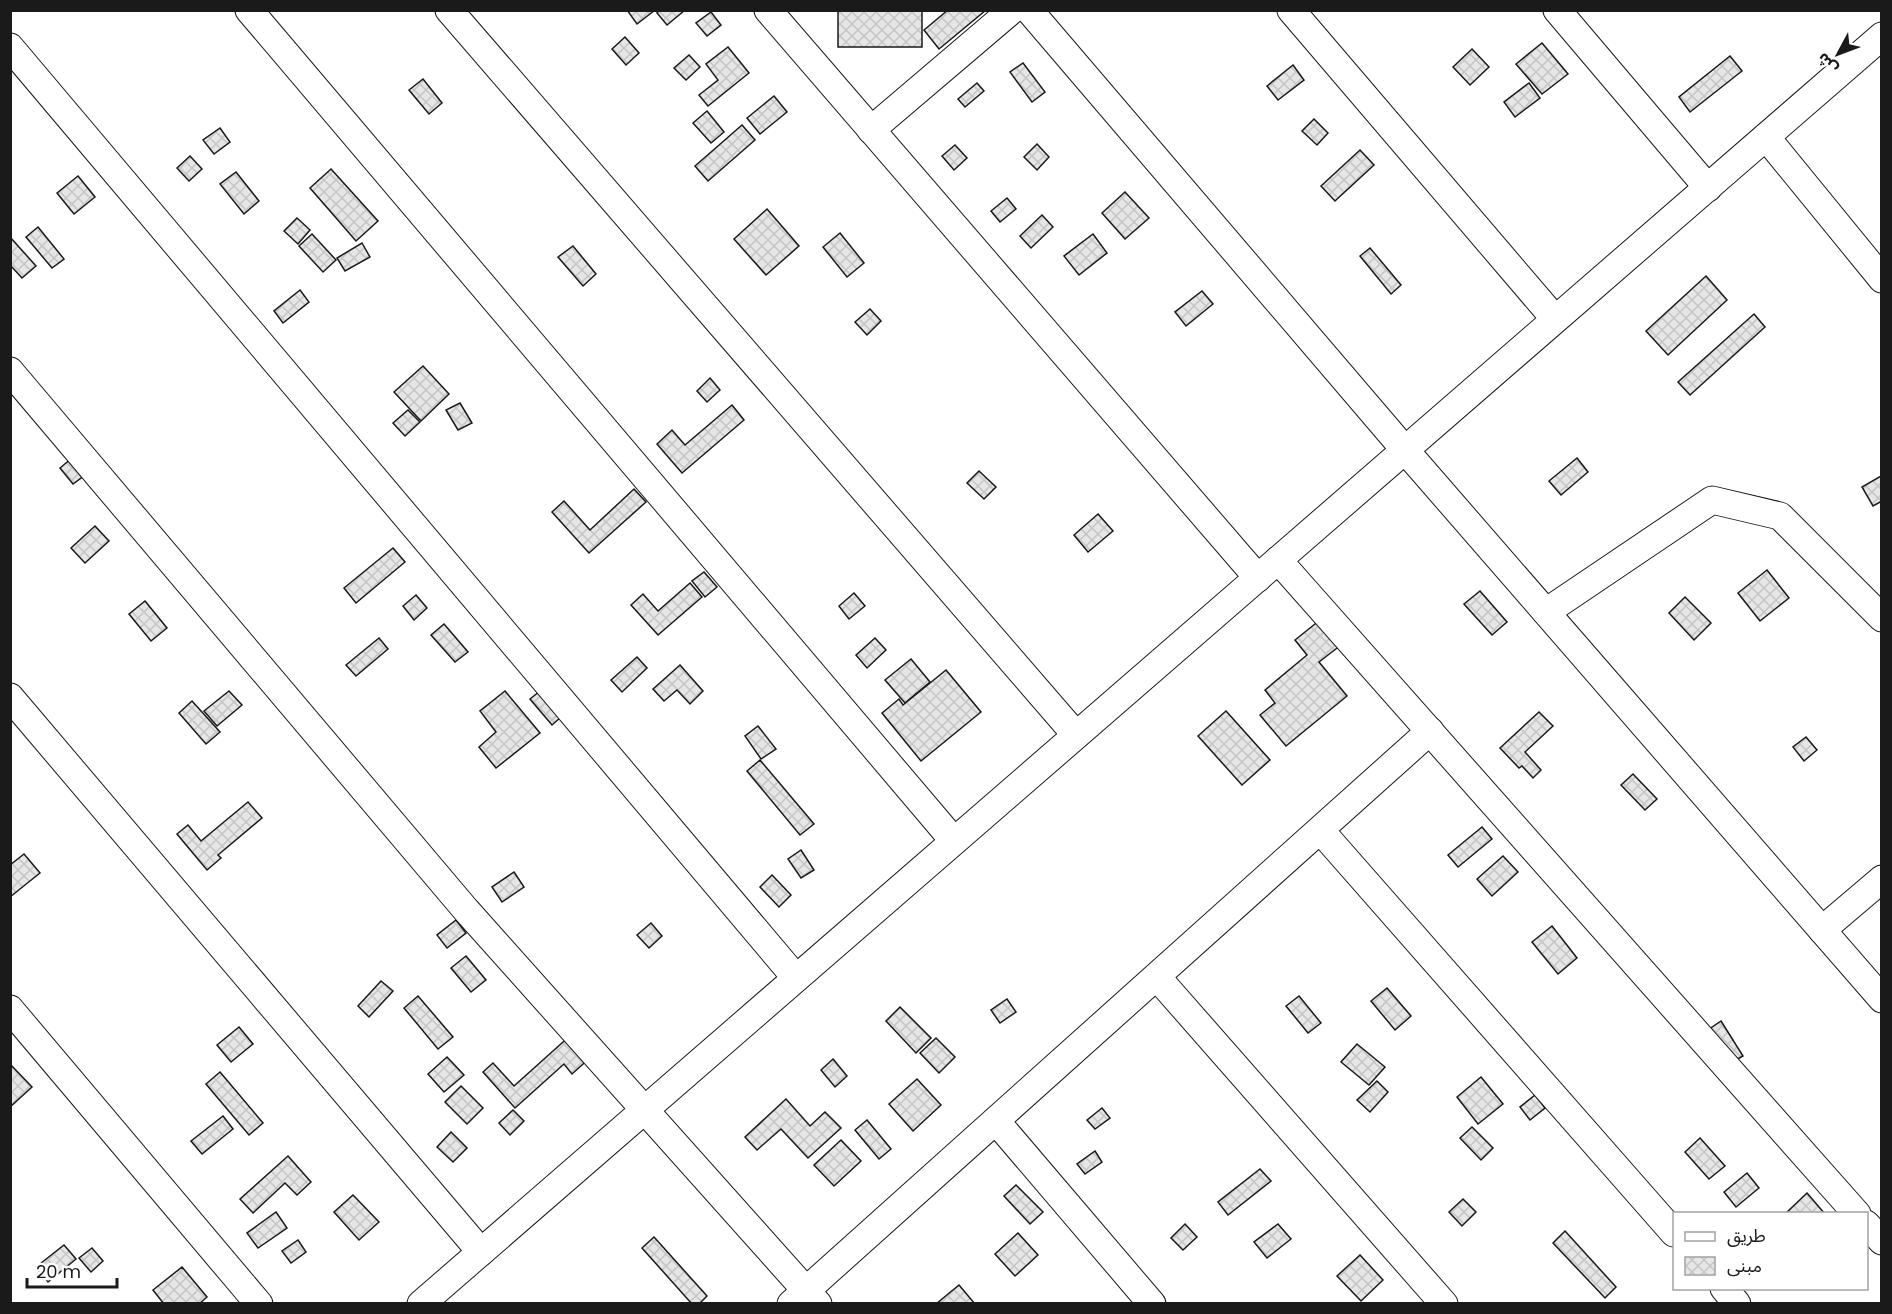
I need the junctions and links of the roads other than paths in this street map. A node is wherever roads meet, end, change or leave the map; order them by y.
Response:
1 (249, 10) edge
2 (449, 10) edge
3 (768, 10) edge
4 (1012, 10) edge
5 (1029, 10) edge
6 (1291, 10) edge
7 (1557, 10) edge
8 (1881, 36) edge
9 (10, 47) edge
10 (872, 130) junction
11 (1766, 137) junction
12 (1707, 188) junction
13 (1881, 279) edge
14 (1555, 319) junction
15 (10, 371) edge
16 (1405, 450) junction
17 (1268, 569) junction
18 (1546, 612) junction
19 (1881, 618) edge
20 (10, 697) edge
21 (1430, 731) junction
22 (1076, 735) junction
23 (1321, 831) junction
24 (954, 841) junction
25 (1881, 879) edge
26 (1822, 930) junction
27 (1157, 977) junction
28 (796, 978) junction
29 (1881, 999) edge
30 (10, 1009) edge
31 (645, 1109) junction
32 (996, 1120) junction
33 (1855, 1212) edge
34 (1868, 1226) edge
35 (1673, 1232) edge
36 (1881, 1241) edge
37 (481, 1252) junction
38 (1726, 1290) edge
39 (805, 1299) edge
40 (259, 1304) edge
41 (421, 1304) edge
42 (1152, 1304) edge
43 (1444, 1304) edge
44 (1737, 1304) edge

1 - 24 street
2 - 22 street
3 - 10 street
4 - 10 street
5 - 16 street
6 - 14 street
7 - 12 street
8 - 11 street
9 - 28 street
10 - 17 street
11 - 12 street
11 - 13 street
12 - 14 street
14 - 16 street
15 - 31 street
16 - 17 street
16 - 18 street
17 - 21 street
17 - 22 street
18 - 19 street
18 - 26 street
20 - 37 street
21 - 23 street
21 - 33 street
22 - 24 street
23 - 27 street
23 - 35 street
24 - 28 street
25 - 26 street
26 - 29 street
27 - 32 street
27 - 43 street
28 - 31 street
30 - 40 street
31 - 37 street
31 - 39 street
32 - 39 street
32 - 42 street
34 - 36 street
37 - 41 street
38 - 44 street

